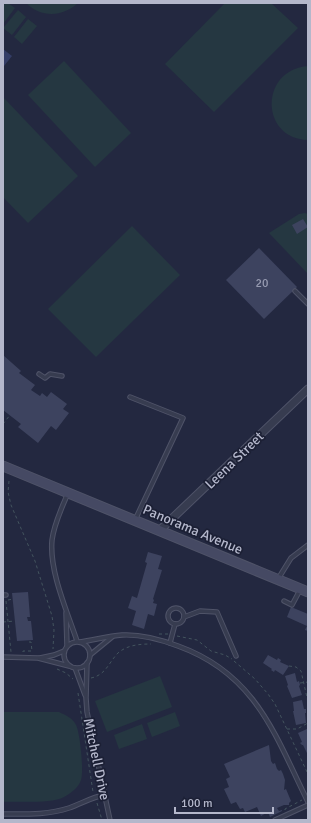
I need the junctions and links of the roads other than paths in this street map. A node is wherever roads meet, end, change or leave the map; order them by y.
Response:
1 (295, 291) dead end
2 (308, 304) edge
3 (39, 374) dead end
4 (62, 376) dead end
5 (308, 390) edge
6 (130, 397) dead end
7 (5, 467) edge
8 (68, 492) junction
9 (135, 520) junction
10 (160, 530) junction
11 (308, 544) edge
12 (278, 580) junction
13 (304, 590) edge
14 (284, 602) dead end
15 (66, 608) junction
16 (184, 617) junction
17 (174, 624) junction
18 (112, 637) junction
19 (78, 642) junction
20 (170, 643) junction
21 (67, 646) junction
22 (64, 651) junction
23 (90, 655) junction
24 (236, 656) dead end
25 (3, 657) edge
26 (38, 658) junction
27 (86, 663) junction
28 (73, 667) junction
29 (86, 698) junction
30 (104, 795) junction
31 (308, 802) edge
32 (308, 806) edge
33 (3, 814) edge
34 (110, 820) edge
35 (275, 820) edge

1 - 2 lane
3 - 4 lane
5 - 10 street, Leena Street
6 - 9 lane
7 - 8 street, Panorama Avenue
8 - 9 street, Panorama Avenue
8 - 15 lane
9 - 10 street, Panorama Avenue
10 - 12 street, Panorama Avenue
11 - 12 lane
12 - 13 street, Panorama Avenue
13 - 14 lane
15 - 19 lane
15 - 21 lane
16 - 17 lane
16 - 17 lane
16 - 24 lane
17 - 20 lane
18 - 19 lane
18 - 20 lane
18 - 23 lane
19 - 21 lane
19 - 23 lane
20 - 31 lane
21 - 22 lane
22 - 26 lane
22 - 28 lane
23 - 27 lane
25 - 26 lane
26 - 28 lane
27 - 28 lane
27 - 29 lane, Mitchell Drive
28 - 29 lane, Mitchell Drive
29 - 30 lane, Mitchell Drive
30 - 33 lane
30 - 34 lane, Mitchell Drive
32 - 35 lane

